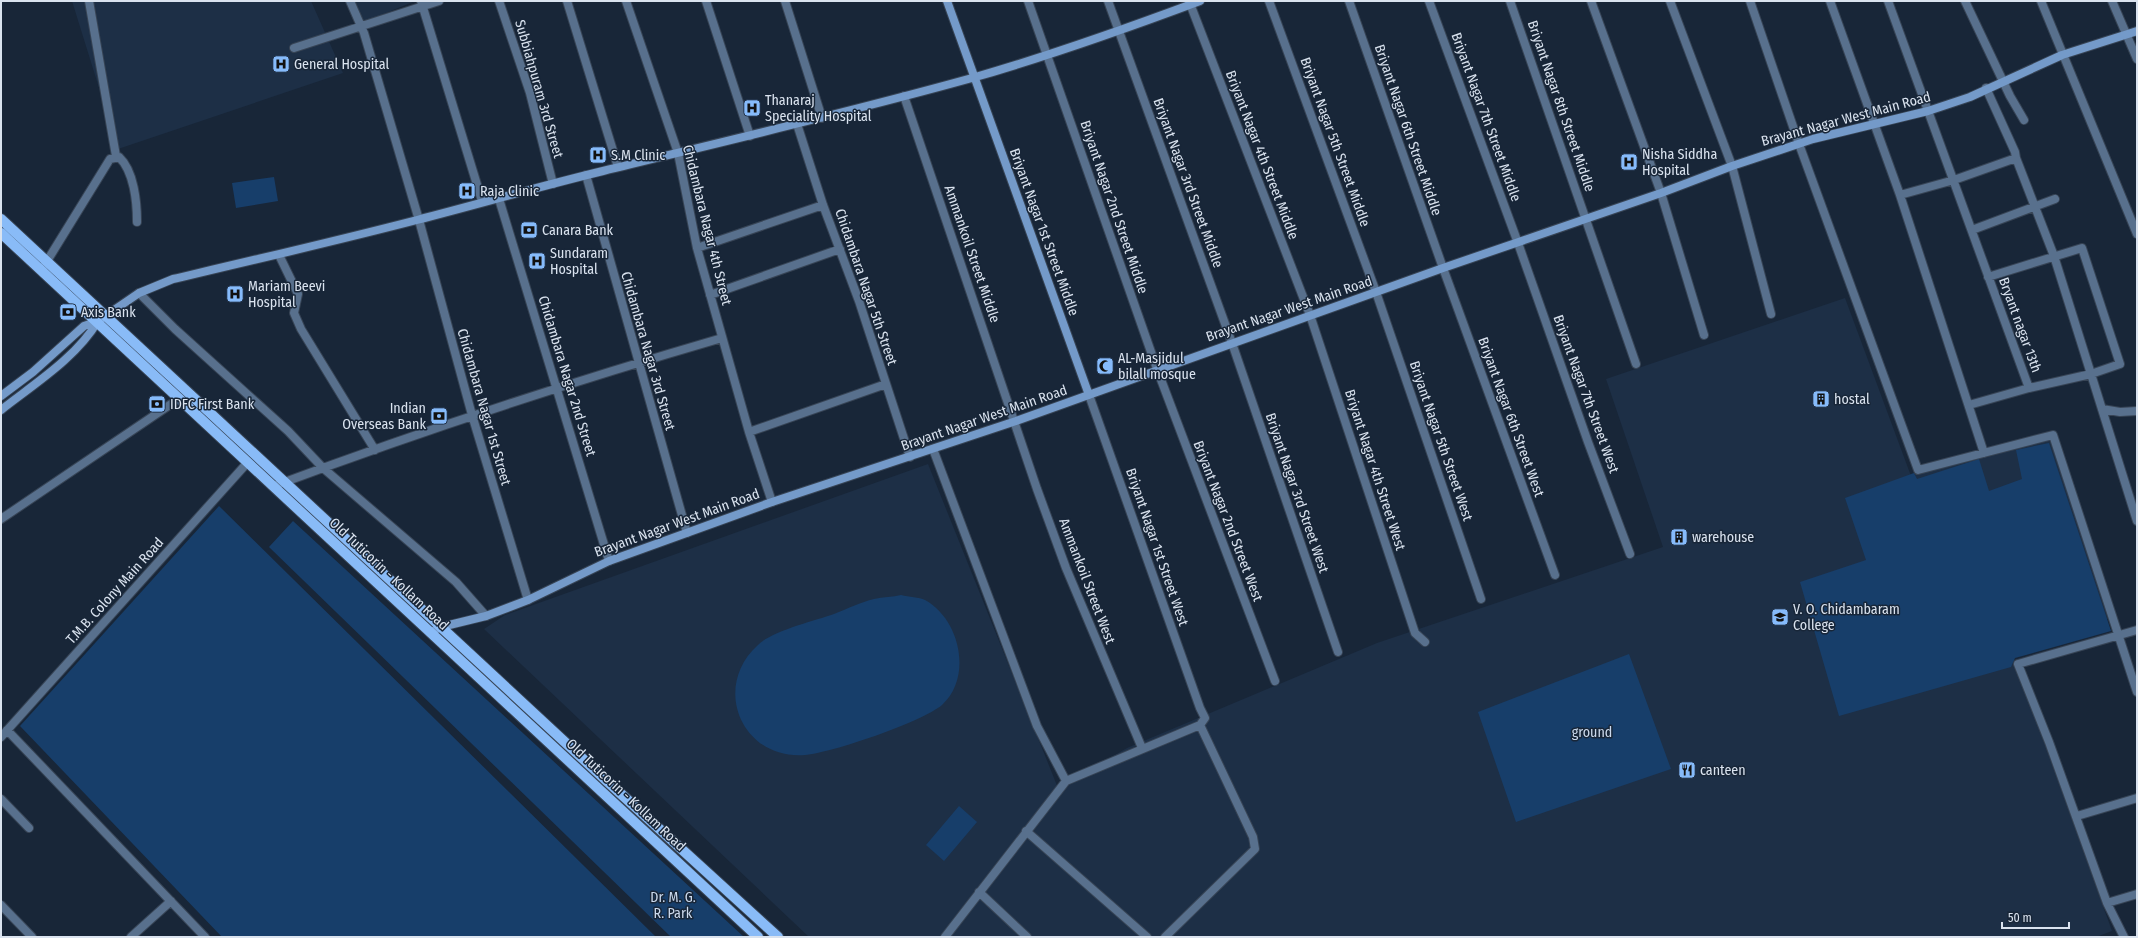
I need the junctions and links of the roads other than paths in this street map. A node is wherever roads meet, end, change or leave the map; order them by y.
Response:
1 (89, 1) edge
2 (350, 1) edge
3 (439, 1) edge
4 (499, 1) edge
5 (567, 1) edge
6 (626, 1) edge
7 (706, 1) edge
8 (785, 1) edge
9 (947, 1) edge
10 (1028, 1) edge
11 (1108, 1) edge
12 (1200, 1) edge
13 (1269, 1) edge
14 (1349, 1) edge
15 (1429, 1) edge
16 (1510, 1) edge
17 (1591, 1) edge
18 (1670, 1) edge
19 (1750, 1) edge
20 (1830, 1) edge
21 (1888, 1) edge
22 (1965, 1) edge
23 (2041, 1) edge
24 (2112, 1) edge
25 (422, 3) edge
26 (1189, 3) edge
27 (361, 26) junction
28 (1119, 31) junction
29 (2137, 31) edge
30 (2127, 35) junction
31 (294, 48) dead end
32 (1047, 54) junction
33 (2062, 55) junction
34 (2137, 59) edge
35 (974, 77) junction
36 (2004, 82) junction
37 (1986, 88) junction
38 (904, 96) junction
39 (1928, 111) junction
40 (822, 118) junction
41 (2024, 120) dead end
42 (797, 124) junction
43 (1875, 124) junction
44 (750, 136) junction
45 (1799, 144) junction
46 (678, 153) junction
47 (116, 156) junction
48 (2016, 158) junction
49 (1732, 166) junction
50 (618, 167) junction
51 (586, 175) junction
52 (1954, 180) junction
53 (553, 184) junction
54 (1661, 193) junction
55 (1900, 195) junction
56 (498, 199) junction
57 (2055, 200) dead end
58 (482, 201) junction
59 (824, 205) junction
60 (2035, 206) junction
61 (1, 219) edge
62 (1586, 219) junction
63 (419, 220) junction
64 (137, 222) dead end
65 (1972, 230) junction
66 (1, 233) edge
67 (2137, 234) edge
68 (1518, 243) junction
69 (697, 248) junction
70 (840, 249) junction
71 (279, 255) junction
72 (2054, 256) junction
73 (44, 265) junction
74 (1443, 268) junction
75 (1988, 276) junction
76 (1376, 292) junction
77 (139, 293) junction
78 (710, 295) junction
79 (1771, 314) dead end
80 (1310, 316) junction
81 (102, 318) junction
82 (1704, 335) dead end
83 (722, 338) junction
84 (1232, 343) junction
85 (638, 363) junction
86 (1636, 364) dead end
87 (1157, 369) junction
88 (2092, 374) junction
89 (886, 384) junction
90 (557, 388) junction
91 (2029, 388) junction
92 (1089, 395) junction
93 (1, 396) edge
94 (180, 398) junction
95 (1969, 405) junction
96 (2102, 409) junction
97 (1, 410) edge
98 (2137, 411) edge
99 (472, 415) junction
100 (1016, 421) junction
101 (749, 432) junction
102 (933, 449) junction
103 (375, 450) junction
104 (1984, 453) junction
105 (910, 457) junction
106 (248, 462) junction
107 (323, 468) junction
108 (286, 482) junction
109 (274, 486) junction
110 (772, 502) junction
111 (1, 519) edge
112 (2137, 521) edge
113 (687, 533) junction
114 (1630, 554) dead end
115 (609, 561) junction
116 (1556, 575) dead end
117 (1481, 599) dead end
118 (528, 600) junction
119 (486, 616) junction
120 (441, 627) junction
121 (2137, 630) edge
122 (431, 632) junction
123 (2118, 635) junction
124 (1425, 642) dead end
125 (1338, 652) dead end
126 (1275, 681) dead end
127 (2137, 692) edge
128 (1200, 725) junction
129 (7, 730) junction
130 (1, 737) edge
131 (1142, 748) junction
132 (1066, 781) junction
133 (2137, 798) edge
134 (1, 799) edge
135 (2077, 816) junction
136 (29, 828) dead end
137 (1026, 831) junction
138 (979, 892) junction
139 (2137, 894) edge
140 (172, 902) junction
141 (2107, 903) junction
142 (1, 905) edge
143 (32, 937) edge
144 (131, 937) edge
145 (205, 937) edge
146 (758, 937) edge
147 (778, 937) edge
148 (945, 937) edge
149 (1027, 937) edge
150 (1147, 937) edge
151 (1165, 937) edge
152 (2124, 937) edge

1 - 47 street
2 - 27 street, Chidambara Nagar 1st Street
3 - 25 street
4 - 53 street, Subbiahpuram 3rd Street
5 - 50 street
6 - 46 street, Chidambara Nagar 4th Street
7 - 44 street
8 - 40 street
9 - 35 street, Briyant Nagar 1st Street Middle
10 - 32 street, Briyant Nagar 2nd Street Middle
11 - 28 street, Briyant Nagar 3rd Street Middle
12 - 26 street
13 - 76 street, Briyant Nagar 5th Street Middle
14 - 74 street, Briyant Nagar 6th Street Middle
15 - 68 street, Briyant Nagar 7th Street Middle
16 - 62 street, Briyant Nagar 8th Street Middle
17 - 54 street
18 - 49 street
19 - 45 street
20 - 43 street
21 - 39 street, Bryant nagar 13th
22 - 36 street
23 - 33 street
24 - 30 street
25 - 27 street
25 - 58 street
26 - 28 street
26 - 80 street, Briyant Nagar 4th Street Middle
27 - 31 street
27 - 63 street, Chidambara Nagar 1st Street
28 - 32 street
28 - 84 street, Briyant Nagar 3rd Street Middle
29 - 30 street, Brayant Nagar West Main Road
30 - 33 street, Brayant Nagar West Main Road
30 - 34 street
32 - 35 street
32 - 87 street, Briyant Nagar 2nd Street Middle
33 - 36 street, Brayant Nagar West Main Road
33 - 67 street
35 - 38 street
35 - 92 street, Briyant Nagar 1st Street Middle
36 - 37 street, Brayant Nagar West Main Road
36 - 41 street
37 - 39 street, Brayant Nagar West Main Road
37 - 48 street
38 - 40 street
38 - 100 street, Ammankoil Street Middle
39 - 43 street, Brayant Nagar West Main Road
39 - 52 street, Bryant nagar 13th
40 - 42 street
42 - 44 street
42 - 59 street, Chidambara Nagar 5th Street
43 - 45 street, Brayant Nagar West Main Road
43 - 55 street
44 - 46 street
45 - 49 street, Brayant Nagar West Main Road
45 - 104 street
46 - 50 street
46 - 69 street, Chidambara Nagar 4th Street
47 - 64 street
47 - 73 street
48 - 52 street
48 - 60 street
49 - 54 street, Brayant Nagar West Main Road
49 - 79 street
50 - 51 street
51 - 53 street
51 - 85 street, Chidambara Nagar 3rd Street
52 - 55 street
52 - 65 street, Bryant nagar 13th
53 - 56 street
54 - 62 street, Brayant Nagar West Main Road
54 - 82 street
55 - 95 street
56 - 58 street
56 - 90 street, Chidambara Nagar 2nd Street
57 - 60 street
58 - 63 street
59 - 69 street
59 - 70 street, Chidambara Nagar 5th Street
60 - 65 street
60 - 72 street
61 - 73 main road
62 - 68 street, Brayant Nagar West Main Road
62 - 86 street, Briyant Nagar 8th Street Middle
63 - 71 street
63 - 99 street, Chidambara Nagar 1st Street
65 - 75 street, Bryant nagar 13th
66 - 73 main road, Old Tuticorin - Kollam Road
68 - 74 street, Brayant Nagar West Main Road
68 - 114 street, Briyant Nagar 7th Street West
69 - 78 street, Chidambara Nagar 4th Street
70 - 78 street
70 - 89 street, Chidambara Nagar 5th Street
71 - 77 street
71 - 103 street
72 - 75 street
72 - 88 street
72 - 88 street, Bryant nagar 13th
73 - 81 main road, Old Tuticorin - Kollam Road
74 - 76 street, Brayant Nagar West Main Road
74 - 116 street, Briyant Nagar 6th Street West
75 - 91 street, Bryant nagar 13th
76 - 80 street, Brayant Nagar West Main Road
76 - 117 street, Briyant Nagar 5th Street West
77 - 81 street
77 - 107 street
78 - 83 street, Chidambara Nagar 4th Street
80 - 84 street, Brayant Nagar West Main Road
80 - 124 street, Briyant Nagar 4th Street West
81 - 93 street
81 - 94 main road, Old Tuticorin - Kollam Road
81 - 97 street
81 - 108 main road
83 - 85 street
83 - 101 street, Chidambara Nagar 4th Street
84 - 87 street, Brayant Nagar West Main Road
84 - 125 street, Briyant Nagar 3rd Street West
85 - 90 street
85 - 113 street, Chidambara Nagar 3rd Street
87 - 92 street, Brayant Nagar West Main Road
87 - 126 street, Briyant Nagar 2nd Street West
88 - 91 street, Bryant nagar 13th
88 - 96 street
89 - 101 street
89 - 105 street, Chidambara Nagar 5th Street
90 - 99 street
90 - 115 street, Chidambara Nagar 2nd Street
91 - 95 street
92 - 100 street, Brayant Nagar West Main Road
92 - 128 street, Briyant Nagar 1st Street West
94 - 106 main road, Old Tuticorin - Kollam Road
94 - 111 street
95 - 104 street
96 - 98 street
96 - 112 street
99 - 103 street
99 - 118 street, Chidambara Nagar 1st Street
100 - 102 street, Brayant Nagar West Main Road
100 - 131 street, Ammankoil Street West
101 - 110 street, Chidambara Nagar 4th Street
102 - 105 street, Brayant Nagar West Main Road
102 - 132 street
103 - 107 street
104 - 123 street
105 - 110 street, Brayant Nagar West Main Road
106 - 109 main road, Old Tuticorin - Kollam Road
106 - 129 street, T.M.B. Colony Main Road
107 - 108 street
107 - 119 street
108 - 109 street
108 - 120 main road
109 - 122 main road, Old Tuticorin - Kollam Road
110 - 113 street, Brayant Nagar West Main Road
113 - 115 street, Brayant Nagar West Main Road
115 - 118 street, Brayant Nagar West Main Road
118 - 119 street, Brayant Nagar West Main Road
119 - 120 street, Brayant Nagar West Main Road
120 - 122 street, Brayant Nagar West Main Road
120 - 147 main road
121 - 123 street
122 - 146 main road, Old Tuticorin - Kollam Road
123 - 127 street
123 - 135 street
128 - 131 street
128 - 151 street
129 - 130 street, T.M.B. Colony Main Road
129 - 140 street
131 - 132 street
132 - 137 street
133 - 135 street
134 - 136 street
135 - 141 street
137 - 138 street
137 - 150 street
138 - 148 street
138 - 149 street
139 - 141 street
140 - 144 street
140 - 145 street
141 - 152 street
142 - 143 street

